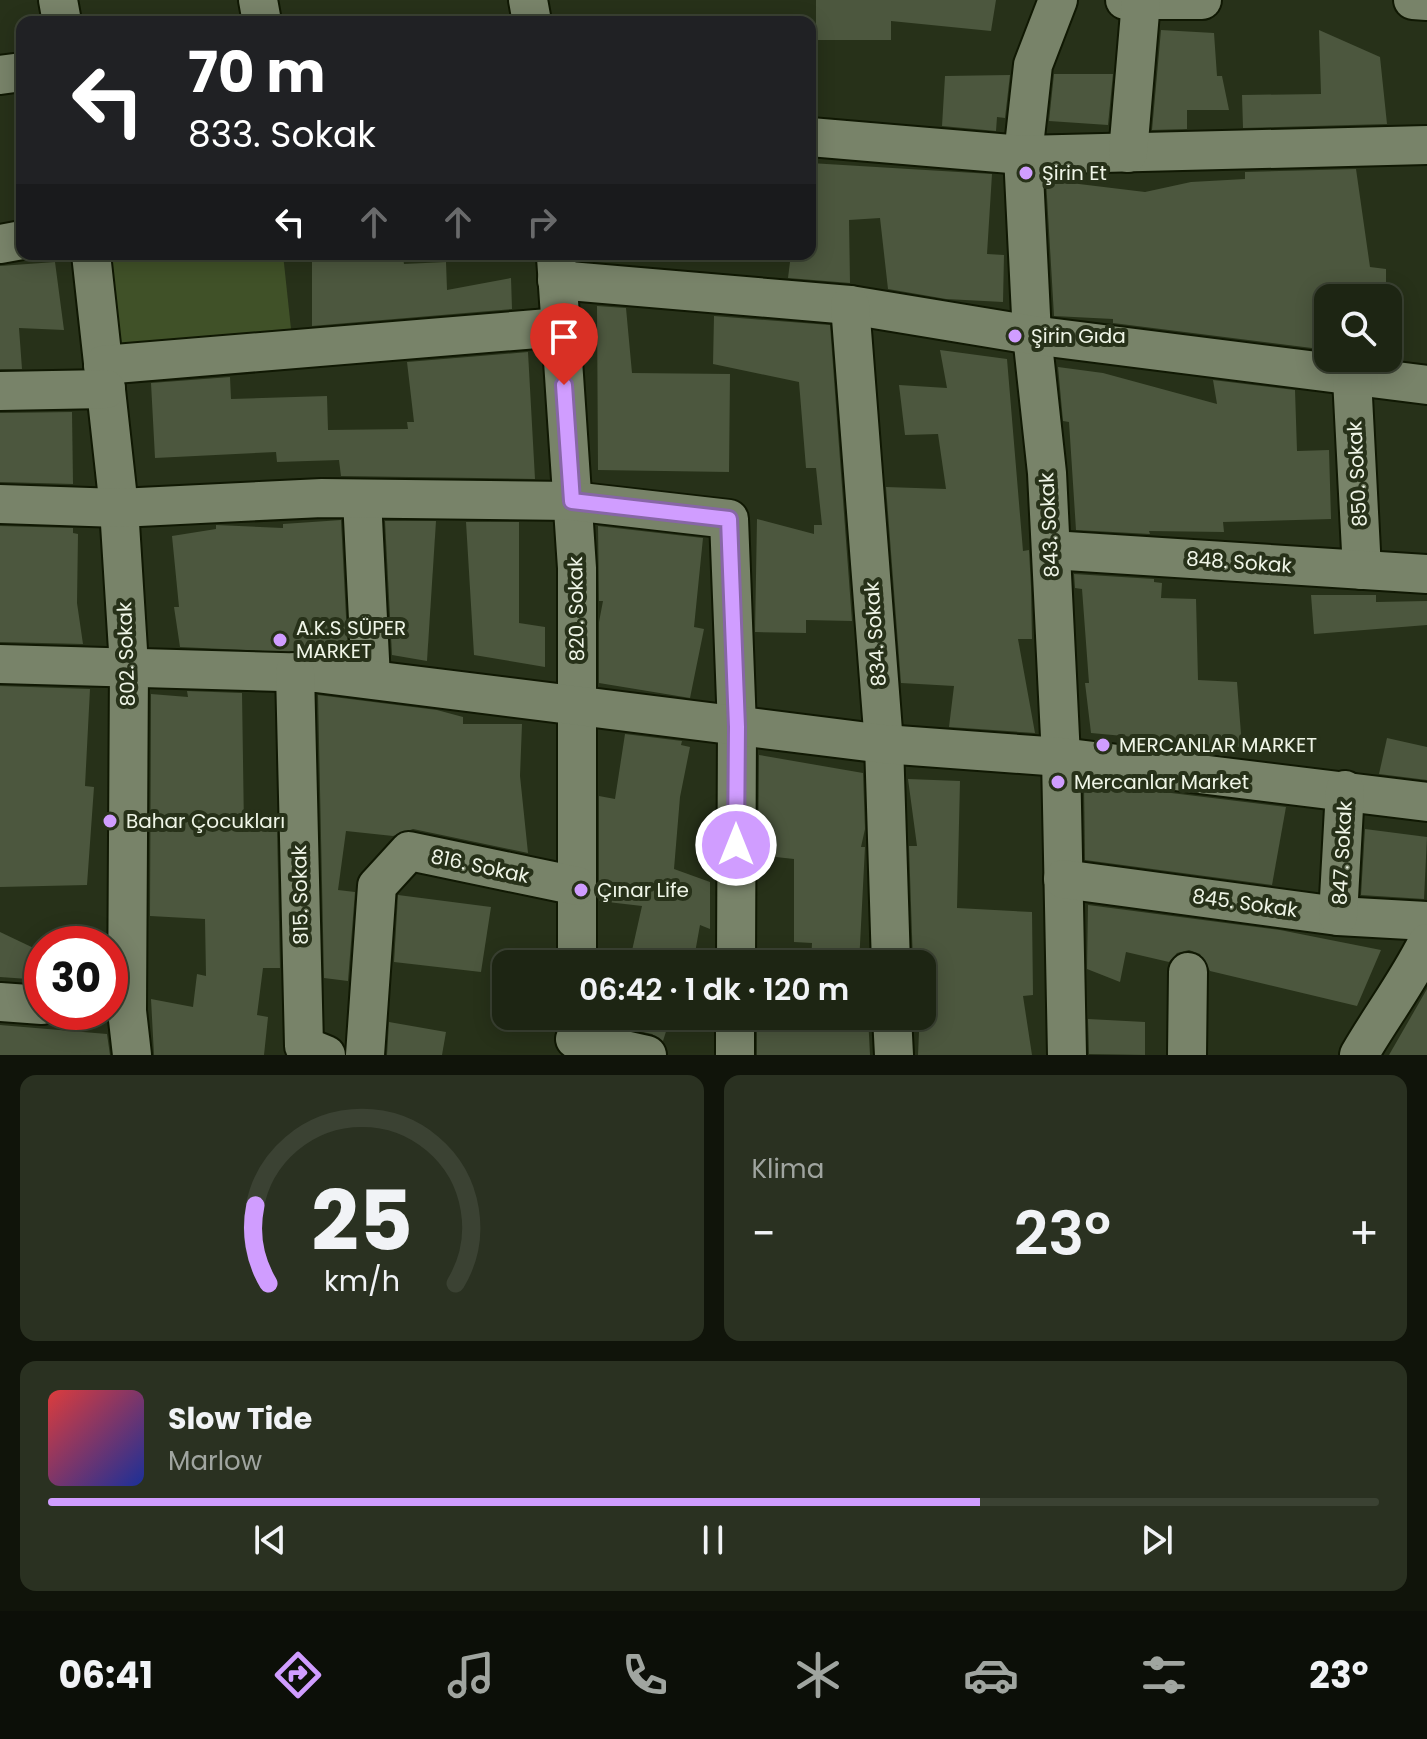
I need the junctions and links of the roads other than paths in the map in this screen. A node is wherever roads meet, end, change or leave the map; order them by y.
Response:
1 (1058, 0) edge
2 (1125, 0) edge
3 (1202, 0) edge
4 (1413, 0) edge
5 (1141, 1) edge
6 (1427, 1) edge
7 (816, 138) edge
8 (1427, 145) edge
9 (1128, 153) junction
10 (1023, 155) junction
11 (92, 260) edge
12 (557, 267) edge
13 (850, 305) junction
14 (561, 327) junction
15 (1032, 335) junction
16 (105, 377) junction
17 (1352, 378) junction
18 (1427, 385) edge
19 (0, 391) edge
20 (362, 499) junction
21 (572, 501) junction
22 (0, 504) edge
23 (119, 508) junction
24 (1051, 550) junction
25 (1362, 570) junction
26 (1427, 574) edge
27 (0, 664) edge
28 (129, 666) junction
29 (295, 672) junction
30 (371, 679) junction
31 (576, 705) junction
32 (737, 727) junction
33 (884, 744) junction
34 (1061, 757) junction
35 (1345, 790) junction
36 (1427, 802) edge
37 (1063, 879) junction
38 (577, 886) junction
39 (1338, 916) junction
40 (1427, 921) edge
41 (121, 926) edge
42 (1427, 943) edge
43 (577, 950) edge
44 (736, 950) edge
45 (891, 950) edge
46 (1188, 972) dead end
47 (1418, 983) edge
48 (0, 1002) edge
49 (24, 1004) edge
50 (125, 1030) edge
51 (735, 1030) edge
52 (893, 1030) edge
53 (575, 1037) edge
54 (132, 1055) edge
55 (326, 1055) edge
56 (365, 1055) edge
57 (647, 1055) edge
58 (735, 1055) edge
59 (894, 1055) edge
60 (1067, 1055) edge
61 (1187, 1055) edge
62 (1359, 1055) edge

1 - 10 street, 843. Sokak
2 - 5 street
3 - 5 street
4 - 6 street
5 - 9 street
7 - 10 street
8 - 9 street
9 - 10 street
10 - 15 street, 843. Sokak
11 - 16 street, 802. Sokak
12 - 13 street
12 - 14 street, 820. Sokak
13 - 15 street
13 - 33 street, 834. Sokak
14 - 16 street
14 - 21 street, 820. Sokak
15 - 17 street
15 - 24 street, 843. Sokak
16 - 19 street
16 - 23 street, 802. Sokak
17 - 18 street
17 - 25 street, 850. Sokak
20 - 21 street
20 - 23 street
20 - 30 street
21 - 31 street, 820. Sokak
21 - 32 street
22 - 23 street
23 - 28 street, 802. Sokak
24 - 25 street, 848. Sokak
24 - 34 street, 843. Sokak
25 - 26 street, 848. Sokak
27 - 28 street
28 - 29 street
28 - 41 street, 802. Sokak
29 - 30 street
29 - 55 street, 815. Sokak
30 - 31 street
31 - 32 street
31 - 38 street, 820. Sokak
32 - 33 street
32 - 44 street
33 - 34 street
33 - 45 street, 834. Sokak
34 - 35 street
34 - 37 street, 843. Sokak
35 - 36 street
35 - 39 street, 847. Sokak
37 - 39 street, 845. Sokak
37 - 60 street, 843. Sokak
38 - 43 street, 820. Sokak
38 - 56 street, 816. Sokak
39 - 40 street, 845. Sokak
42 - 47 street
46 - 61 street
47 - 62 street
48 - 49 street
50 - 54 street, 802. Sokak
51 - 58 street
52 - 59 street
53 - 57 street

